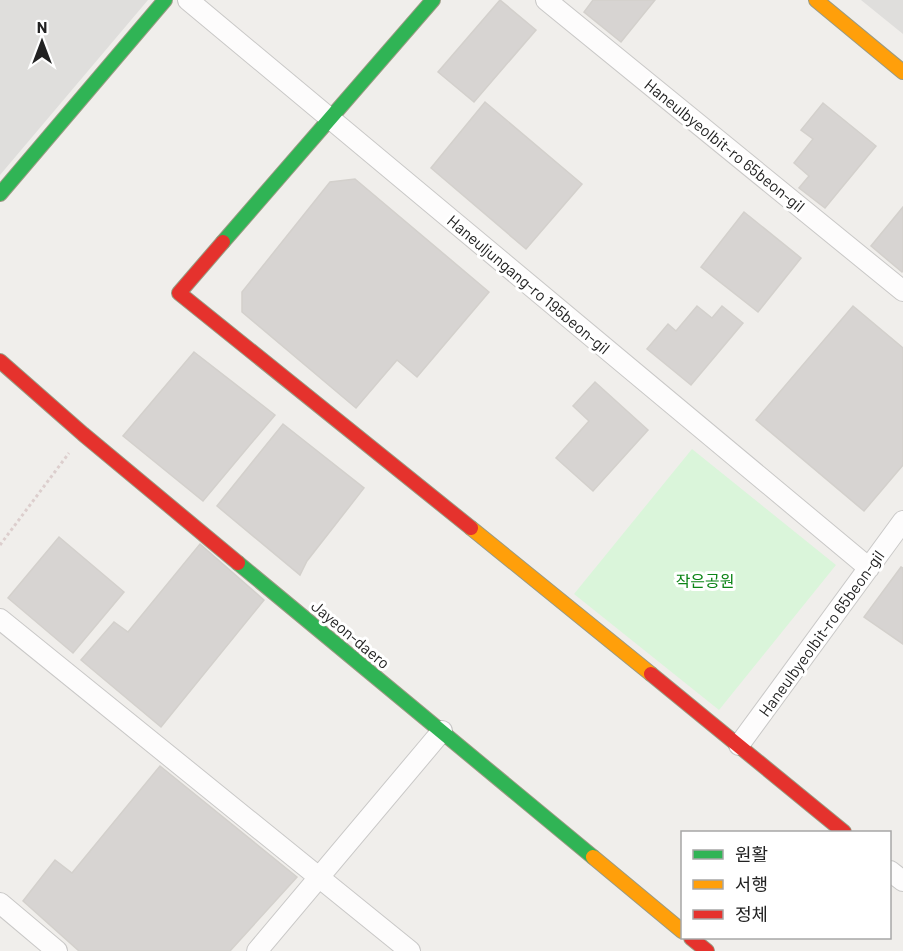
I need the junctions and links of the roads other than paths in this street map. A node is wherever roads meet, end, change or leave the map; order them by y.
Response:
1 (165, 0) edge
2 (188, 0) edge
3 (433, 0) edge
4 (546, 0) edge
5 (816, 0) edge
6 (903, 72) edge
7 (330, 118) junction
8 (0, 194) edge
9 (903, 291) edge
10 (0, 361) edge
11 (903, 521) edge
12 (869, 568) junction
13 (0, 619) edge
14 (442, 731) junction
15 (739, 745) junction
16 (843, 831) edge
17 (891, 872) edge
18 (319, 877) junction
19 (903, 881) edge
20 (0, 903) edge
21 (681, 930) edge
22 (692, 939) edge
23 (57, 951) edge
24 (257, 951) edge
25 (410, 951) edge
26 (707, 951) edge

1 - 8 street
2 - 7 street, Haneuljungang-ro 195beon-gil
3 - 7 street
4 - 9 street, Haneulbyeolbit-ro 65beon-gil
5 - 6 street
7 - 12 street, Haneuljungang-ro 195beon-gil
7 - 15 street
10 - 14 street, Jayeon-daero
11 - 12 street, Haneulbyeolbit-ro 65beon-gil
12 - 15 street, Haneulbyeolbit-ro 65beon-gil
13 - 18 street
14 - 18 street
14 - 21 street, Jayeon-daero
15 - 16 street
17 - 19 street
18 - 24 street
18 - 25 street
20 - 23 street
22 - 26 street

